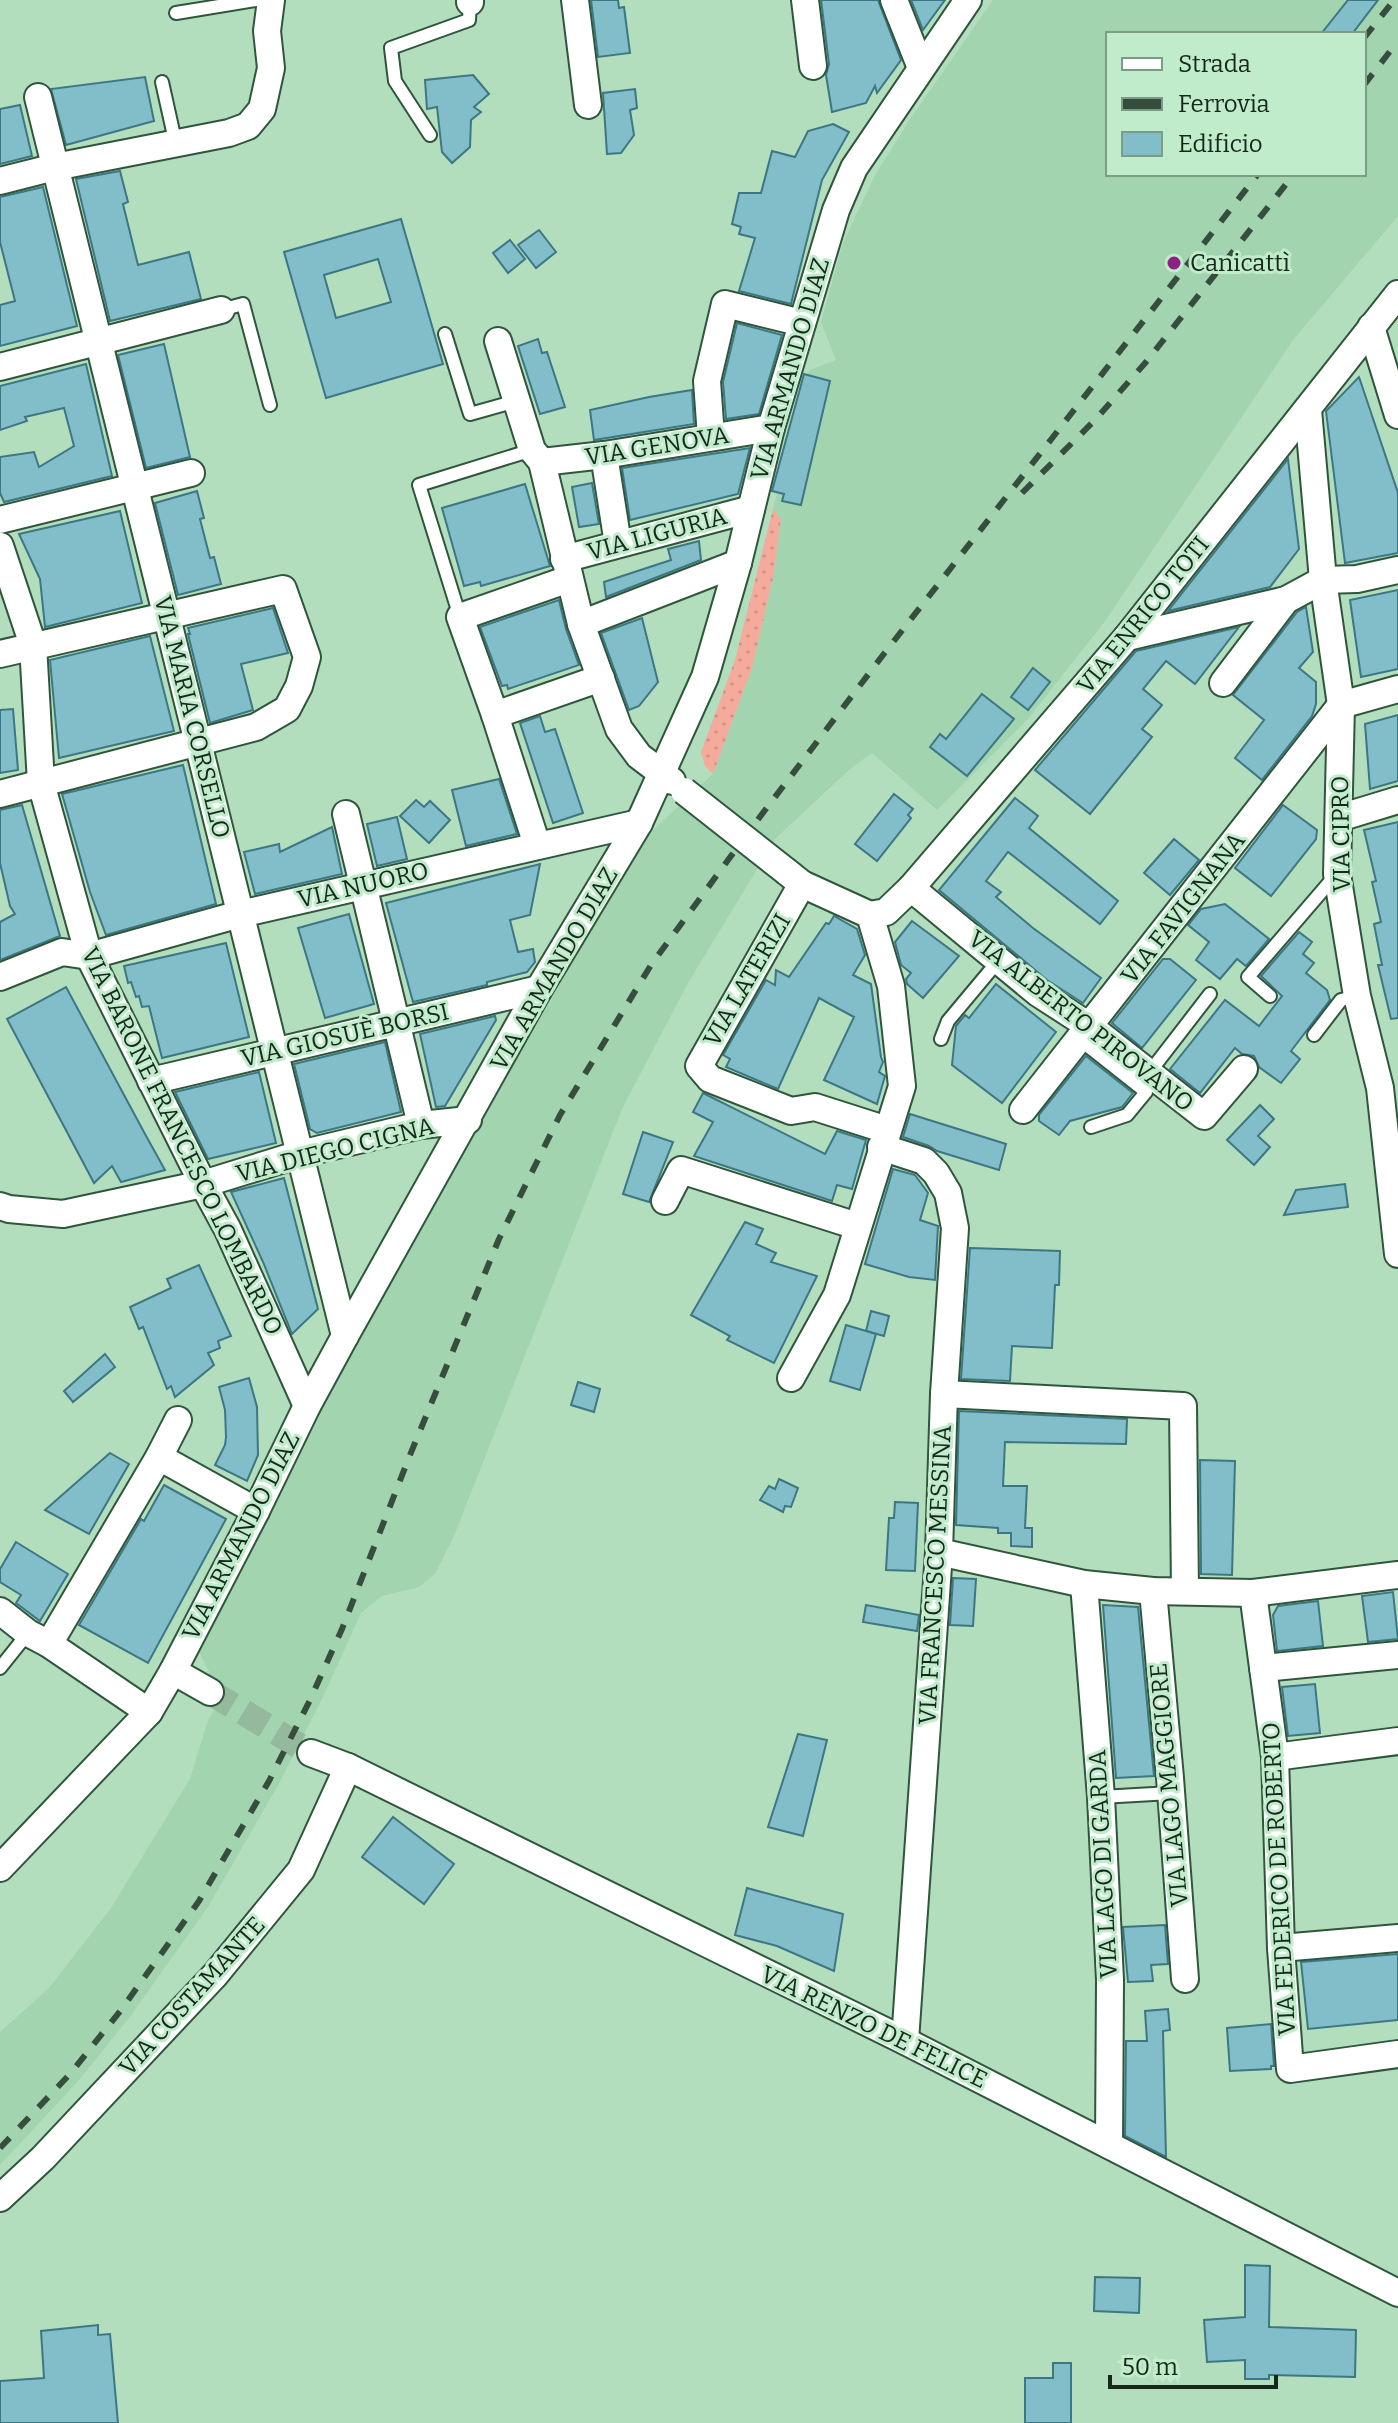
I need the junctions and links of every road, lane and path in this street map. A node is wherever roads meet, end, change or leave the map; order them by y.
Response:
1 (256, 0) edge
2 (271, 0) edge
3 (575, 0) edge
4 (805, 0) edge
5 (894, 0) edge
6 (968, 0) edge
7 (470, 1) edge
8 (176, 13) dead end
9 (813, 66) dead end
10 (921, 68) junction
11 (162, 82) dead end
12 (38, 97) dead end
13 (588, 105) dead end
14 (430, 135) dead end
15 (176, 145) junction
16 (55, 167) junction
17 (0, 181) edge
18 (1398, 294) edge
19 (221, 310) joint
20 (802, 323) junction
21 (1371, 327) junction
22 (445, 334) dead end
23 (98, 340) junction
24 (498, 341) dead end
25 (0, 367) edge
26 (516, 401) junction
27 (270, 405) dead end
28 (1308, 410) junction
29 (1398, 415) edge
30 (771, 428) junction
31 (711, 437) junction
32 (604, 455) junction
33 (537, 456) junction
34 (191, 473) dead end
35 (135, 487) junction
36 (751, 509) junction
37 (0, 520) edge
38 (618, 544) junction
39 (0, 546) edge
40 (738, 563) junction
41 (567, 569) junction
42 (1398, 570) edge
43 (1323, 580) junction
44 (1286, 600) junction
45 (166, 615) junction
46 (460, 617) junction
47 (581, 624) junction
48 (1127, 637) junction
49 (33, 645) junction
50 (0, 654) edge
51 (601, 678) junction
52 (1223, 683) dead end
53 (1398, 689) edge
54 (1341, 705) junction
55 (495, 715) junction
56 (198, 741) junction
57 (661, 773) junction
58 (41, 783) junction
59 (0, 794) edge
60 (1398, 800) edge
61 (346, 814) dead end
62 (1339, 818) junction
63 (639, 823) junction
64 (537, 845) junction
65 (1337, 874) junction
66 (795, 878) junction
67 (365, 885) junction
68 (911, 888) junction
69 (240, 914) junction
70 (870, 915) junction
71 (89, 956) junction
72 (999, 960) junction
73 (0, 977) edge
74 (539, 989) junction
75 (1210, 994) dead end
76 (1270, 996) dead end
77 (1357, 996) junction
78 (397, 1023) junction
79 (1084, 1033) junction
80 (1314, 1035) dead end
81 (941, 1039) dead end
82 (275, 1052) junction
83 (1244, 1069) dead end
84 (1149, 1073) junction
85 (151, 1081) junction
86 (1023, 1110) dead end
87 (468, 1120) junction
88 (421, 1125) junction
89 (1091, 1127) dead end
90 (884, 1138) junction
91 (300, 1154) junction
92 (203, 1184) junction
93 (665, 1201) dead end
94 (0, 1206) edge
95 (857, 1226) junction
96 (1398, 1254) edge
97 (345, 1336) junction
98 (791, 1378) dead end
99 (944, 1394) junction
100 (307, 1406) junction
101 (178, 1420) dead end
102 (159, 1457) junction
103 (256, 1511) junction
104 (939, 1552) junction
105 (1398, 1575) edge
106 (1084, 1584) junction
107 (1153, 1591) junction
108 (1185, 1591) junction
109 (1253, 1593) junction
110 (0, 1611) edge
111 (39, 1639) junction
112 (1398, 1655) edge
113 (0, 1668) edge
114 (1263, 1668) junction
115 (173, 1671) junction
116 (210, 1692) tunnel mouth
117 (149, 1712) junction
118 (1398, 1741) edge
119 (311, 1753) tunnel mouth
120 (1275, 1757) junction
121 (348, 1767) junction
122 (1171, 1793) junction
123 (1101, 1797) junction
124 (0, 1868) edge
125 (1398, 1938) edge
126 (1281, 1948) junction
127 (1185, 1979) dead end
128 (905, 2041) junction
129 (1398, 2054) edge
130 (1109, 2145) junction
131 (0, 2198) edge
132 (1398, 2293) edge

1 - 8 lane
2 - 15 street
3 - 13 street
4 - 9 street
5 - 10 street
6 - 10 street, VIA ARMANDO DIAZ
7 - 14 lane
10 - 20 street, VIA ARMANDO DIAZ
11 - 15 lane
12 - 16 street, VIA MARIA CORSELLO
15 - 16 street
16 - 17 street
16 - 23 street, VIA MARIA CORSELLO
18 - 21 street, VIA ENRICO TOTI
19 - 23 street
19 - 27 lane
20 - 30 street, VIA ARMANDO DIAZ
20 - 31 street
21 - 28 street, VIA ENRICO TOTI
21 - 29 street
22 - 26 lane
23 - 25 street
23 - 35 street, VIA MARIA CORSELLO
24 - 26 street
26 - 33 street
28 - 43 street, VIA CIPRO
28 - 48 street, VIA ENRICO TOTI
30 - 31 street, VIA GENOVA
30 - 36 street, VIA ARMANDO DIAZ
31 - 32 street, VIA GENOVA
32 - 33 street, VIA GENOVA
32 - 38 street
33 - 41 street
33 - 46 lane
34 - 35 street
35 - 37 street
35 - 45 street, VIA MARIA CORSELLO
36 - 38 street, VIA LIGURIA
36 - 40 street, VIA ARMANDO DIAZ
38 - 41 street, VIA LIGURIA
39 - 49 street, VIA BARONE FRANCESCO LOMBARDO
40 - 47 street
40 - 57 street, VIA ARMANDO DIAZ
41 - 46 street, VIA LIGURIA
41 - 47 street
42 - 43 street
43 - 44 street
43 - 54 street, VIA CIPRO
44 - 48 street
44 - 52 street
45 - 49 street
45 - 56 street, VIA MARIA CORSELLO
45 - 56 street
46 - 55 street
47 - 51 street
48 - 68 street, VIA ENRICO TOTI
49 - 50 street
49 - 58 street, VIA BARONE FRANCESCO LOMBARDO
51 - 55 street
51 - 57 street
53 - 54 street
54 - 62 street, VIA CIPRO
54 - 79 street, VIA FAVIGNANA
55 - 64 street
56 - 58 street
56 - 69 street, VIA MARIA CORSELLO
57 - 63 street, VIA ARMANDO DIAZ
57 - 66 street, bridge
58 - 59 street
58 - 71 street, VIA BARONE FRANCESCO LOMBARDO
60 - 62 street
61 - 67 street
62 - 65 street, VIA CIPRO
63 - 64 street, VIA NUORO
63 - 74 street, VIA ARMANDO DIAZ
64 - 67 street, VIA NUORO
65 - 76 lane
65 - 77 street, VIA CIPRO
66 - 70 street
66 - 90 street, VIA LATERIZI
67 - 69 street, VIA NUORO
67 - 78 street
68 - 70 street, VIA ENRICO TOTI
68 - 72 street, VIA ALBERTO PIROVANO
69 - 71 street, VIA NUORO
69 - 82 street, VIA MARIA CORSELLO
70 - 90 street
71 - 73 street, VIA NUORO
71 - 85 street, VIA BARONE FRANCESCO LOMBARDO
72 - 79 street, VIA ALBERTO PIROVANO
72 - 81 lane
74 - 78 street, VIA GIOSUÈ BORSI
74 - 87 street, VIA ARMANDO DIAZ
75 - 84 lane
77 - 80 lane
77 - 96 street, VIA CIPRO
78 - 82 street, VIA GIOSUÈ BORSI
78 - 88 street
79 - 84 street, VIA ALBERTO PIROVANO
79 - 86 street, VIA FAVIGNANA
79 - 89 lane
82 - 85 street, VIA GIOSUÈ BORSI
82 - 91 street, VIA MARIA CORSELLO
83 - 84 street, VIA ALBERTO PIROVANO
85 - 92 street, VIA BARONE FRANCESCO LOMBARDO
87 - 88 street, VIA DIEGO CIGNA
87 - 97 street, VIA ARMANDO DIAZ
88 - 91 street, VIA DIEGO CIGNA
90 - 95 street
90 - 99 street, VIA FRANCESCO MESSINA
91 - 92 street, VIA DIEGO CIGNA
91 - 97 street, VIA MARIA CORSELLO
92 - 94 street, VIA DIEGO CIGNA
92 - 100 street, VIA BARONE FRANCESCO LOMBARDO
93 - 95 street
95 - 98 street
97 - 100 street, VIA ARMANDO DIAZ
99 - 104 street, VIA FRANCESCO MESSINA
99 - 108 street
100 - 103 street, VIA ARMANDO DIAZ
101 - 102 street
102 - 103 street
102 - 111 street
103 - 115 street, VIA ARMANDO DIAZ
104 - 106 street
104 - 128 street, VIA FRANCESCO MESSINA
105 - 109 street
106 - 107 street
106 - 123 street, VIA LAGO DI GARDA
107 - 108 street
107 - 122 street, VIA LAGO MAGGIORE
108 - 109 street
109 - 114 street, VIA FEDERICO DE ROBERTO
110 - 111 street
111 - 113 lane
111 - 117 street
112 - 114 street
114 - 120 street, VIA FEDERICO DE ROBERTO
115 - 116 street
115 - 117 street, VIA ARMANDO DIAZ
117 - 124 street, VIA ARMANDO DIAZ
118 - 120 street
119 - 121 street, VIA RENZO DE FELICE
120 - 126 street, VIA FEDERICO DE ROBERTO
121 - 128 street, VIA RENZO DE FELICE
121 - 131 street, VIA COSTAMANTE
122 - 123 lane
122 - 127 street, VIA LAGO MAGGIORE
123 - 130 street, VIA LAGO DI GARDA
125 - 126 street
126 - 129 street, VIA FEDERICO DE ROBERTO
128 - 130 street, VIA RENZO DE FELICE
130 - 132 street, VIA RENZO DE FELICE

